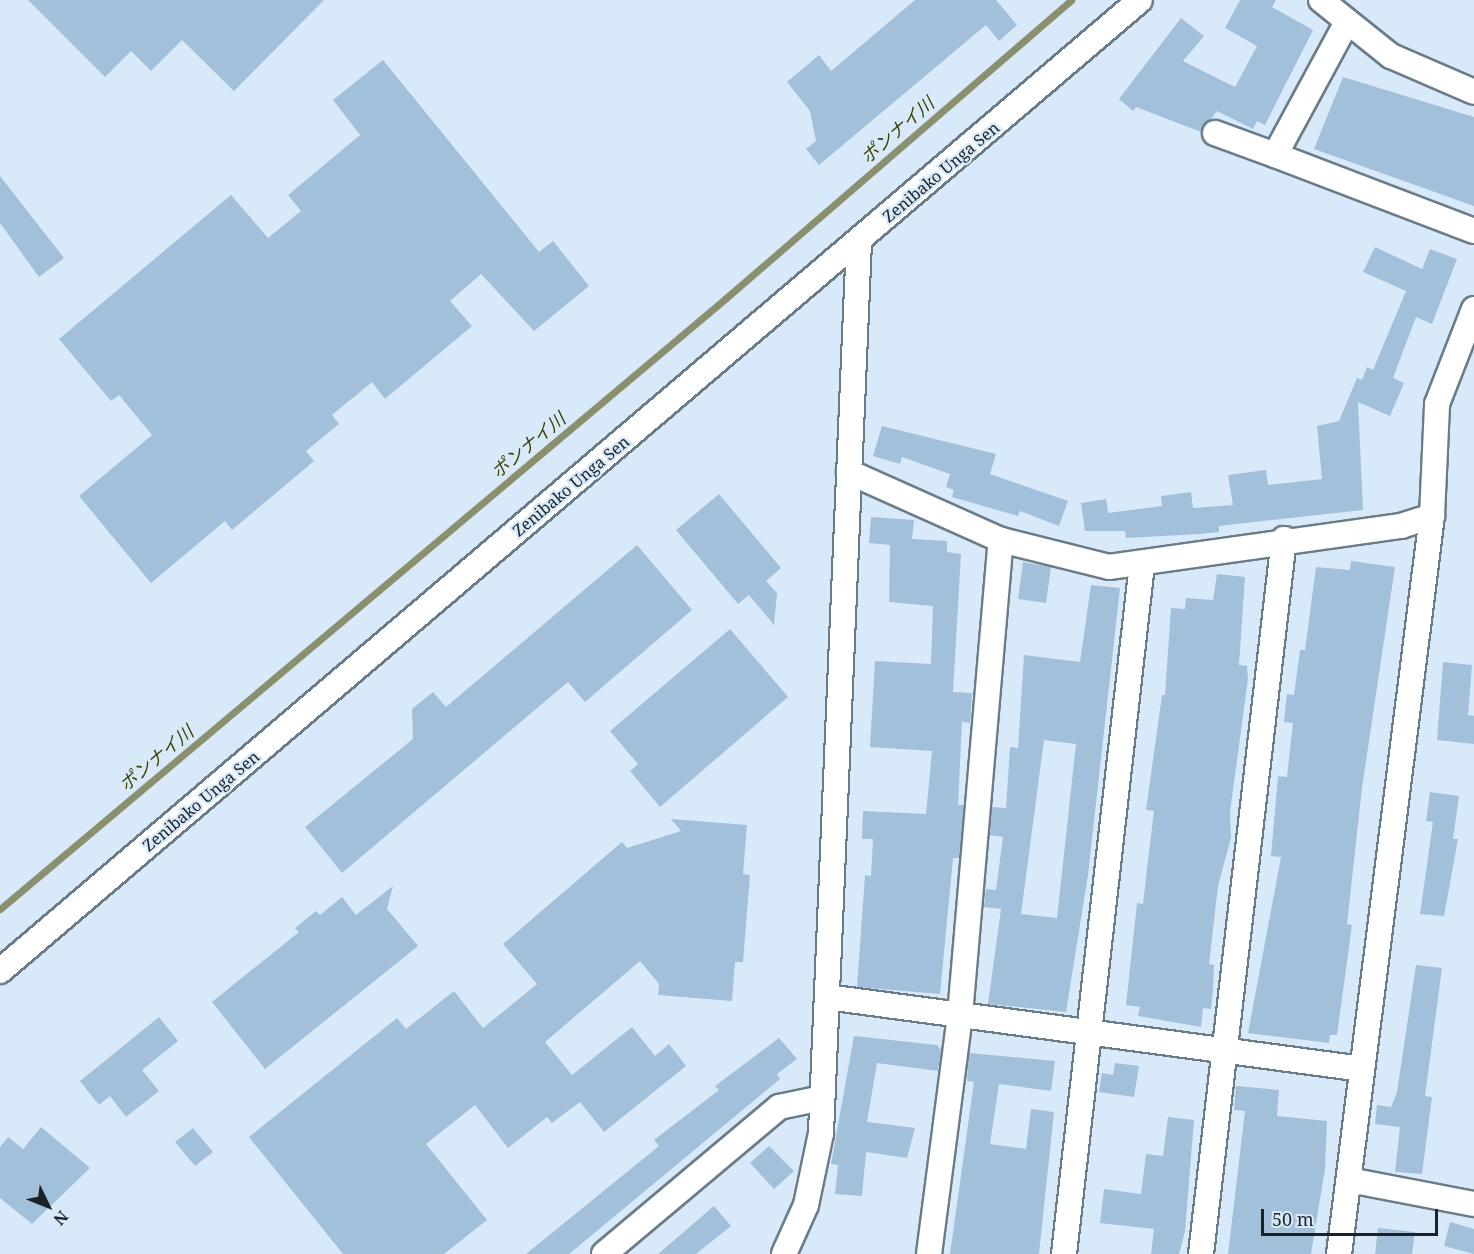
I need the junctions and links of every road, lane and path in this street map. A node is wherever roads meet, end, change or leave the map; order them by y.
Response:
1 (1140, 0) edge
2 (1321, 0) edge
3 (1347, 22) junction
4 (1474, 92) edge
5 (1215, 132) dead end
6 (1275, 155) junction
7 (1474, 231) edge
8 (859, 241) junction
9 (1474, 309) edge
10 (849, 472) junction
11 (1432, 516) junction
12 (1284, 539) junction
13 (1001, 540) junction
14 (1142, 564) junction
15 (0, 971) edge
16 (827, 997) junction
17 (960, 1015) junction
18 (1089, 1032) junction
19 (1228, 1051) junction
20 (1362, 1069) junction
21 (822, 1098) junction
22 (1349, 1180) junction
23 (1474, 1204) edge
24 (604, 1254) edge
25 (783, 1254) edge
26 (929, 1254) edge
27 (1064, 1254) edge
28 (1201, 1254) edge
29 (1339, 1254) edge

1 - 8 street, Zenibako Unga Sen
2 - 3 street
3 - 4 street
3 - 6 street
5 - 6 street
6 - 7 street
8 - 10 street
8 - 15 street, Zenibako Unga Sen
9 - 11 street
10 - 13 street
10 - 16 street
11 - 12 street
11 - 20 street
12 - 14 street
12 - 19 street
13 - 14 street
13 - 17 street
14 - 18 street
16 - 17 street
16 - 21 street
17 - 18 street
17 - 26 street
18 - 19 street
18 - 27 street
19 - 20 street
19 - 28 street
20 - 22 street
21 - 24 street
21 - 25 street
22 - 23 street
22 - 29 street

